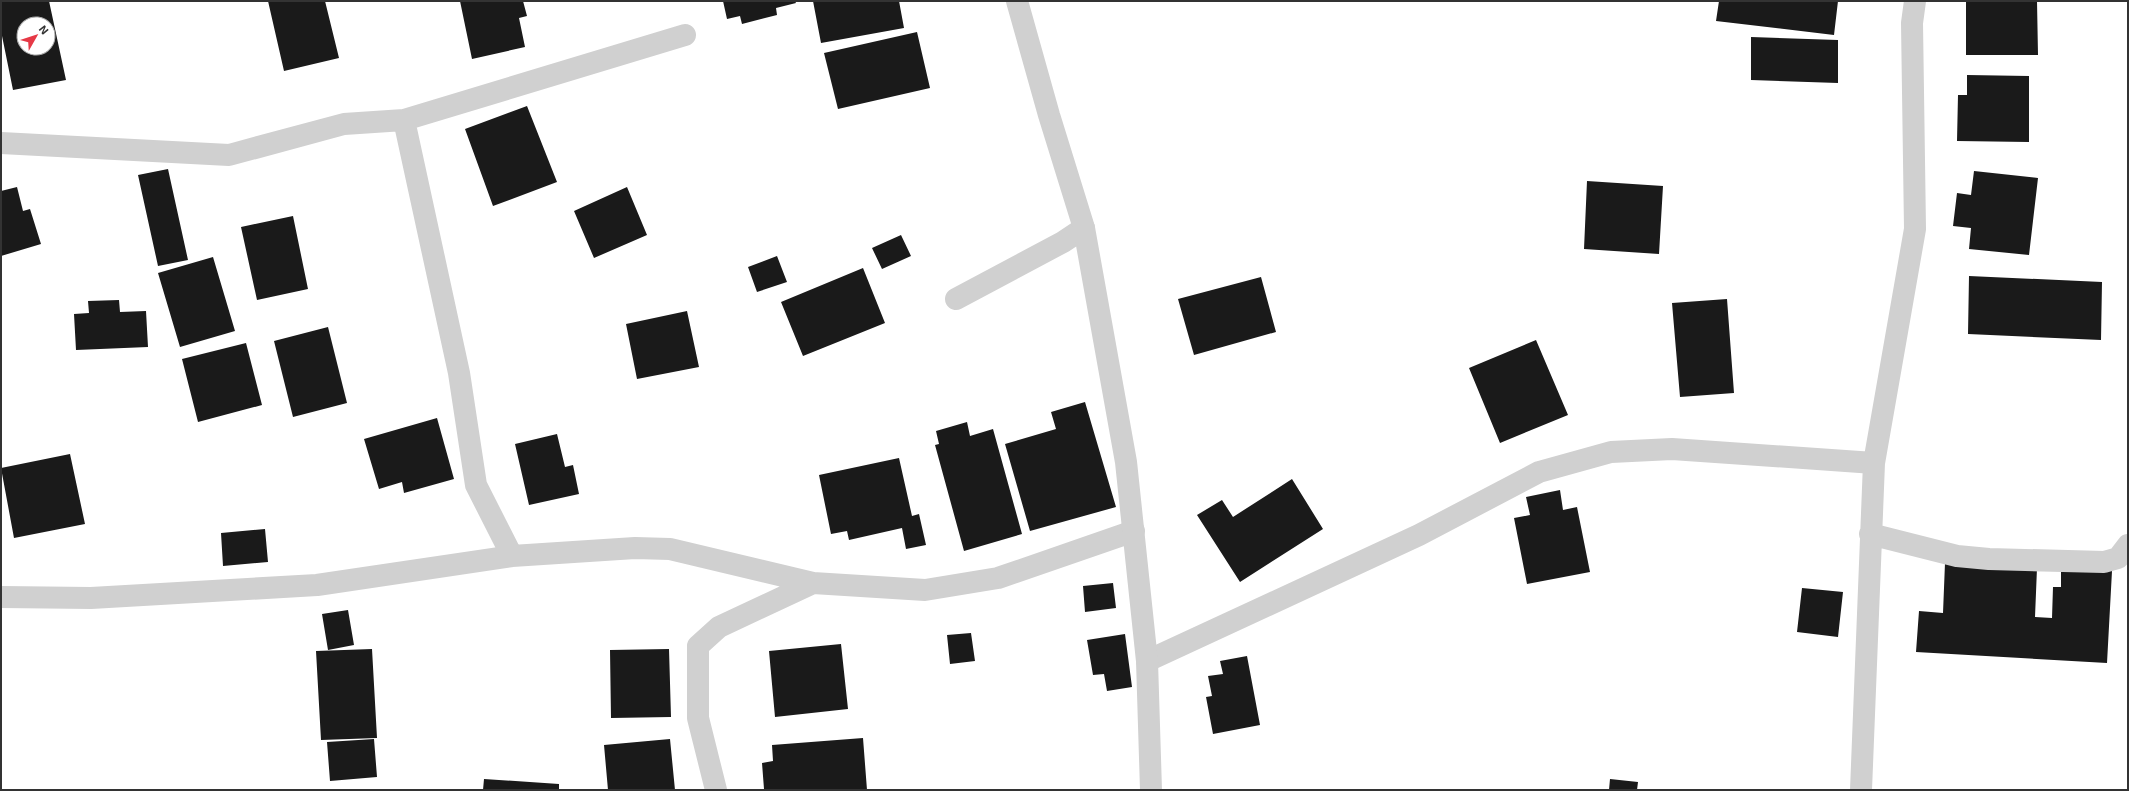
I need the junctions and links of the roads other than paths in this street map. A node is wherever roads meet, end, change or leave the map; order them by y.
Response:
1 (1017, 1) edge
2 (1916, 1) edge
3 (685, 36) dead end
4 (404, 120) junction
5 (2, 141) edge
6 (1084, 228) junction
7 (956, 300) dead end
8 (1874, 463) junction
9 (1134, 531) junction
10 (1870, 534) junction
11 (2128, 545) edge
12 (512, 556) junction
13 (813, 583) junction
14 (1, 597) edge
15 (1147, 661) junction
16 (716, 790) edge
17 (1151, 790) edge
18 (1861, 790) edge

1 - 6 street
2 - 8 street
3 - 4 street
4 - 5 street
4 - 12 street
6 - 7 street
6 - 9 street
8 - 10 street
8 - 15 street
9 - 13 street
9 - 15 street
10 - 11 street
10 - 18 street
12 - 13 street
12 - 14 street
13 - 16 street
15 - 17 street

